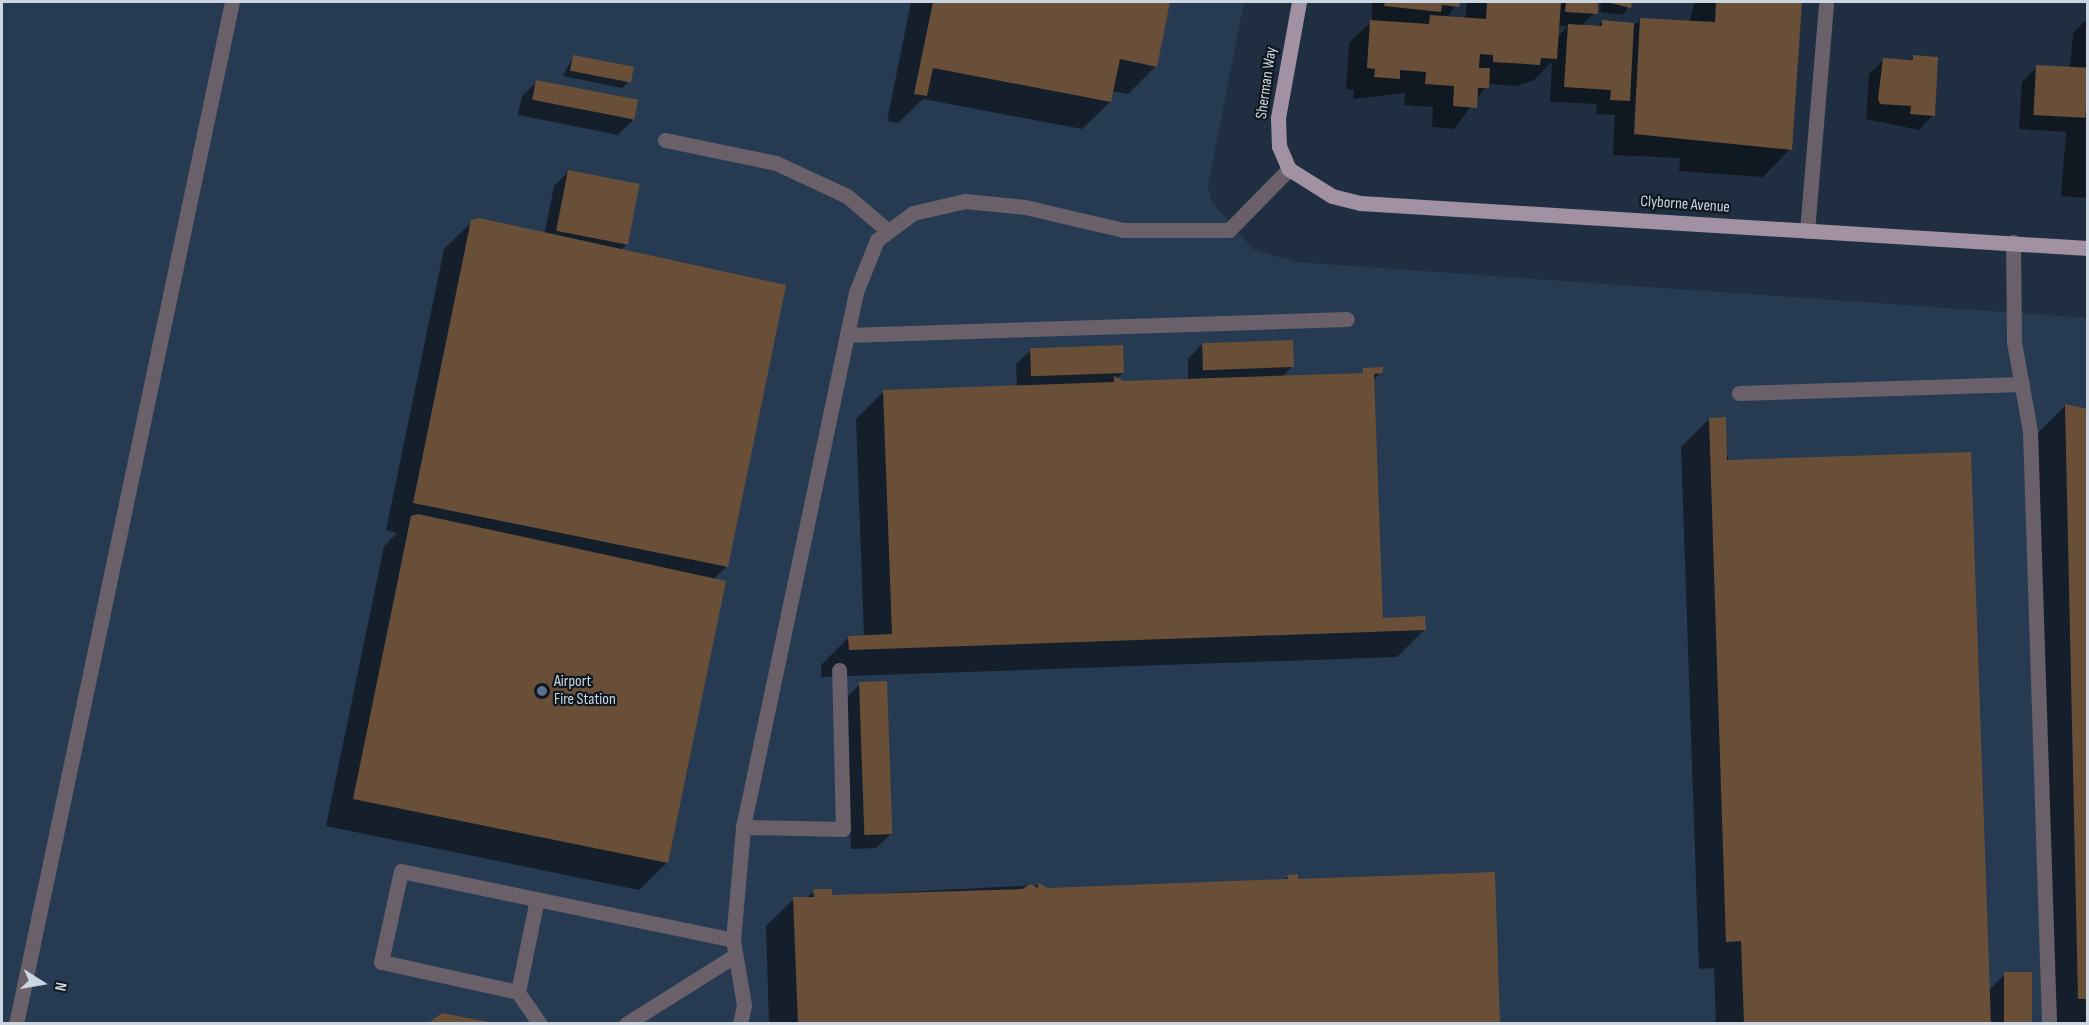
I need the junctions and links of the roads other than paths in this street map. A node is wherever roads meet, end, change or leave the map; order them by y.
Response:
1 (232, 2) edge
2 (1299, 2) edge
3 (1826, 5) dead end
4 (665, 140) dead end
5 (1289, 169) junction
6 (887, 230) junction
7 (1807, 231) junction
8 (2013, 243) junction
9 (2088, 248) edge
10 (1347, 318) dead end
11 (847, 335) junction
12 (2022, 384) junction
13 (1739, 393) dead end
14 (839, 670) dead end
15 (743, 827) junction
16 (537, 899) junction
17 (734, 940) junction
18 (734, 956) junction
19 (518, 992) junction
20 (16, 1023) edge
21 (540, 1023) edge
22 (626, 1023) edge
23 (740, 1023) edge
24 (2049, 1023) edge

1 - 20 lane
2 - 5 main road, Sherman Way
3 - 7 lane
4 - 6 lane
5 - 6 lane
5 - 7 main road, Clyborne Avenue
6 - 11 lane
7 - 8 main road, Clyborne Avenue
8 - 9 main road, Clyborne Avenue
8 - 12 lane
10 - 11 lane
11 - 15 lane
12 - 13 lane
12 - 24 lane
14 - 15 lane
15 - 17 lane
16 - 17 lane
16 - 19 lane
16 - 19 lane
17 - 18 lane
18 - 22 lane
18 - 23 lane
19 - 21 lane

